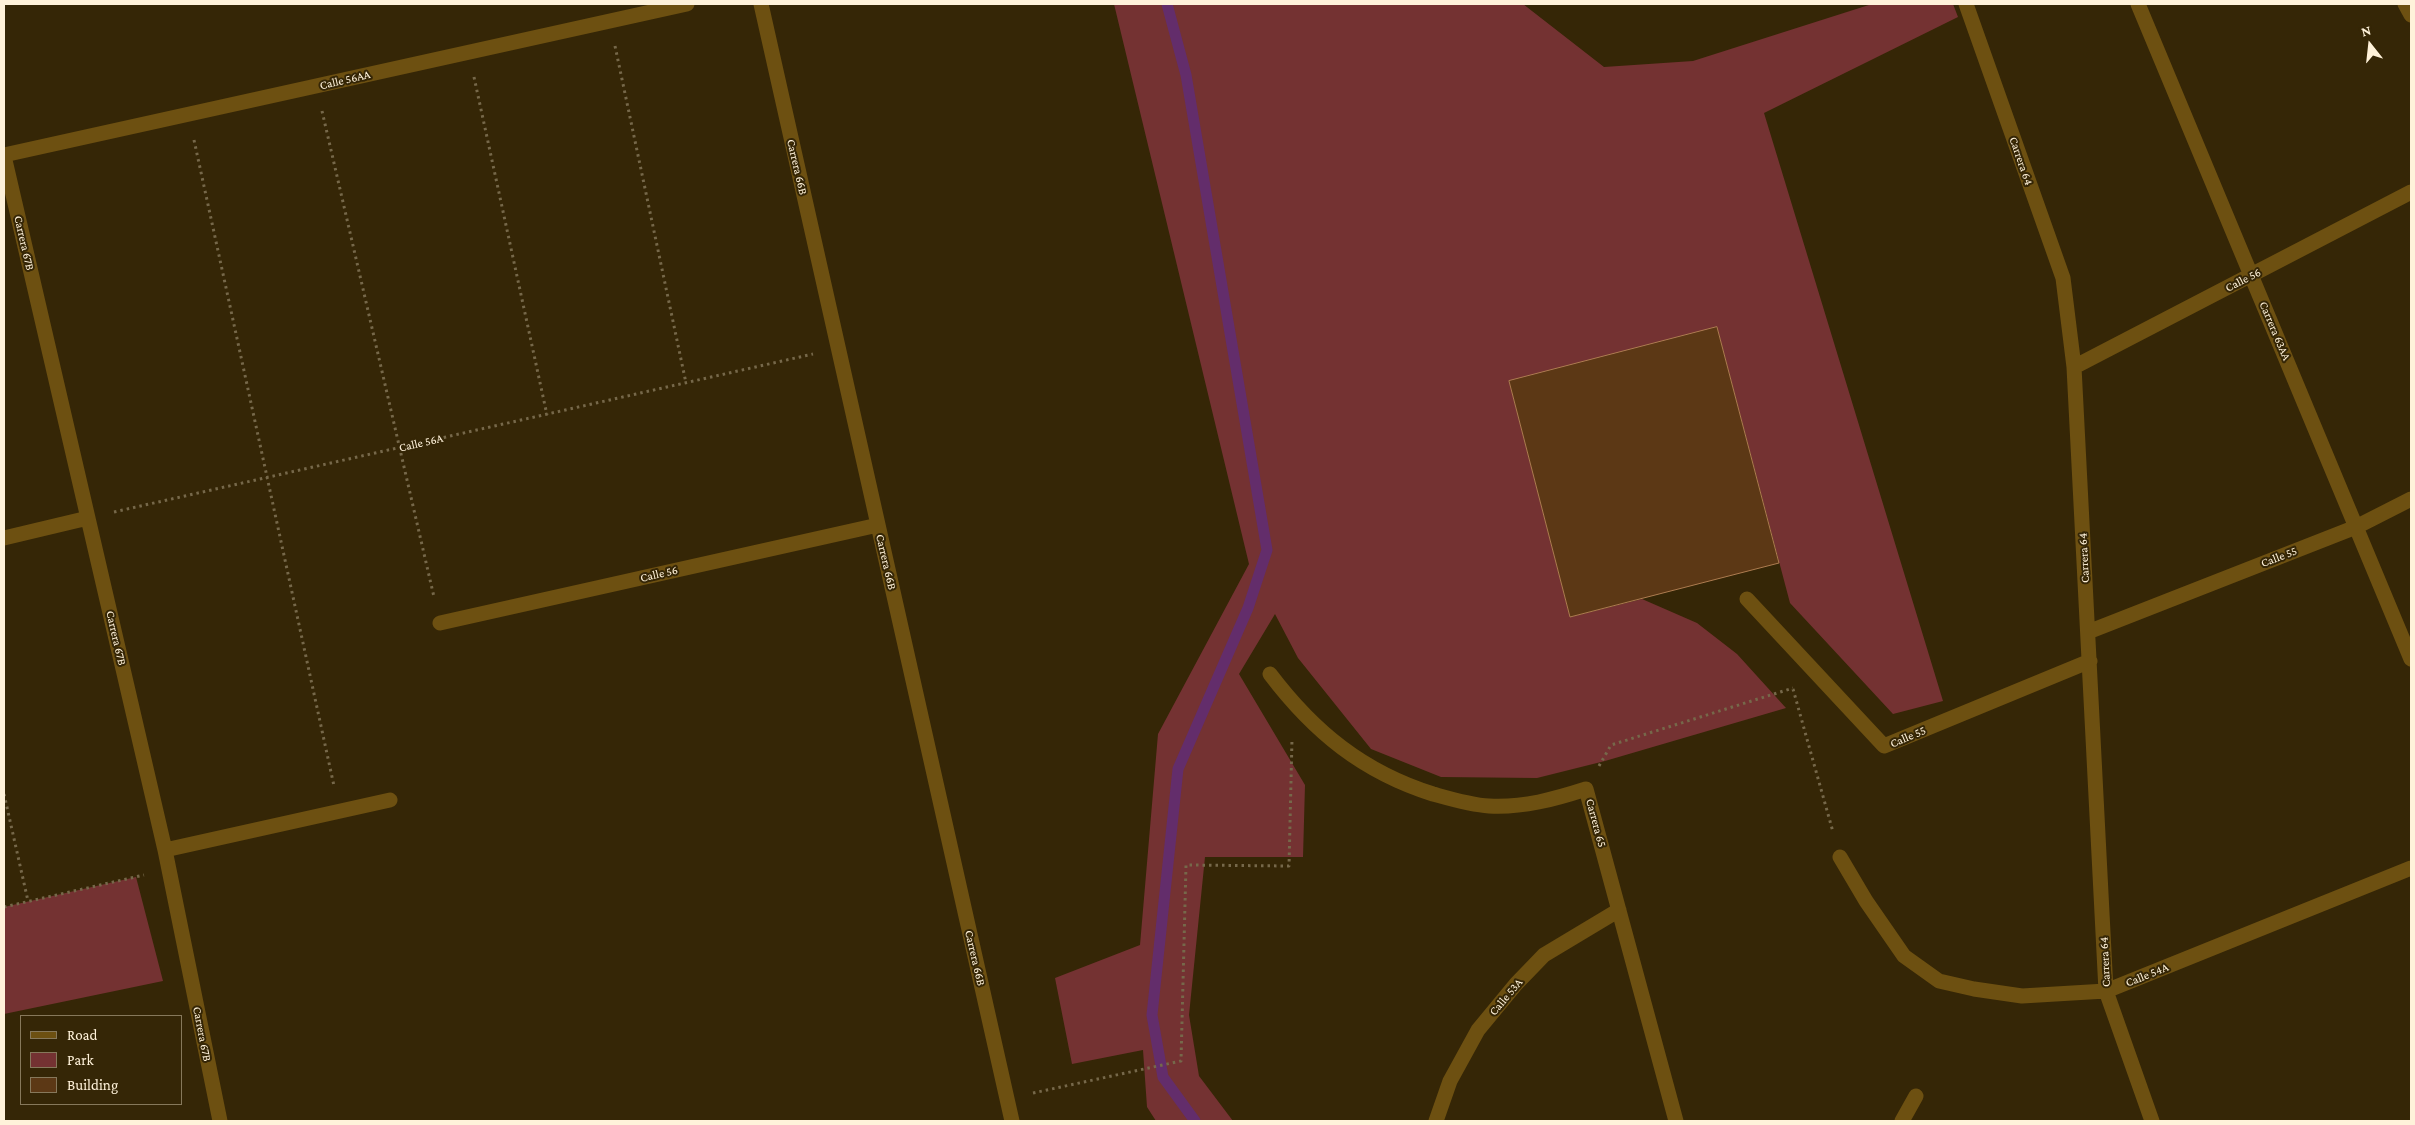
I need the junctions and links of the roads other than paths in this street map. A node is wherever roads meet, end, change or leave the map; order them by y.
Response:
1 (687, 4) edge
2 (761, 4) edge
3 (1966, 4) edge
4 (2138, 4) edge
5 (2405, 4) edge
6 (2411, 15) edge
7 (4, 156) edge
8 (2411, 192) edge
9 (2251, 275) junction
10 (2074, 367) junction
11 (2411, 500) edge
12 (88, 518) junction
13 (878, 525) junction
14 (2356, 527) junction
15 (4, 538) edge
16 (1746, 599) dead end
17 (440, 623) road end
18 (2088, 632) junction
19 (2411, 659) edge
20 (2090, 661) junction
21 (1270, 674) dead end
22 (390, 800) dead end
23 (165, 850) junction
24 (1840, 857) road end
25 (2411, 868) edge
26 (1619, 910) junction
27 (2106, 991) junction
28 (1916, 1096) dead end
29 (220, 1121) edge
30 (1012, 1121) edge
31 (1436, 1121) edge
32 (1676, 1121) edge
33 (1902, 1121) edge
34 (2152, 1121) edge

1 - 7 street, Calle 56AA
2 - 13 street, Carrera 66B
3 - 10 street, Carrera 64
4 - 9 street, Carrera 63AA
5 - 6 street
7 - 12 street, Carrera 67B
8 - 9 street, Calle 56
9 - 10 street, Calle 56
9 - 14 street, Carrera 63AA
10 - 18 street, Carrera 64
11 - 14 street, Calle 55
12 - 15 street
12 - 23 street, Carrera 67B
13 - 17 street, Calle 56
13 - 30 street, Carrera 66B
14 - 18 street, Calle 55
14 - 19 street, Carrera 63AA
16 - 20 street, Calle 55
18 - 20 street, Carrera 64
20 - 27 street, Carrera 64
21 - 26 street, Carrera 65
22 - 23 street
23 - 29 street, Carrera 67B
24 - 27 street, Calle 54A
25 - 27 street, Calle 54A
26 - 31 street, Calle 53A
26 - 32 street, Carrera 65
27 - 34 street, Carrera 64
28 - 33 street

